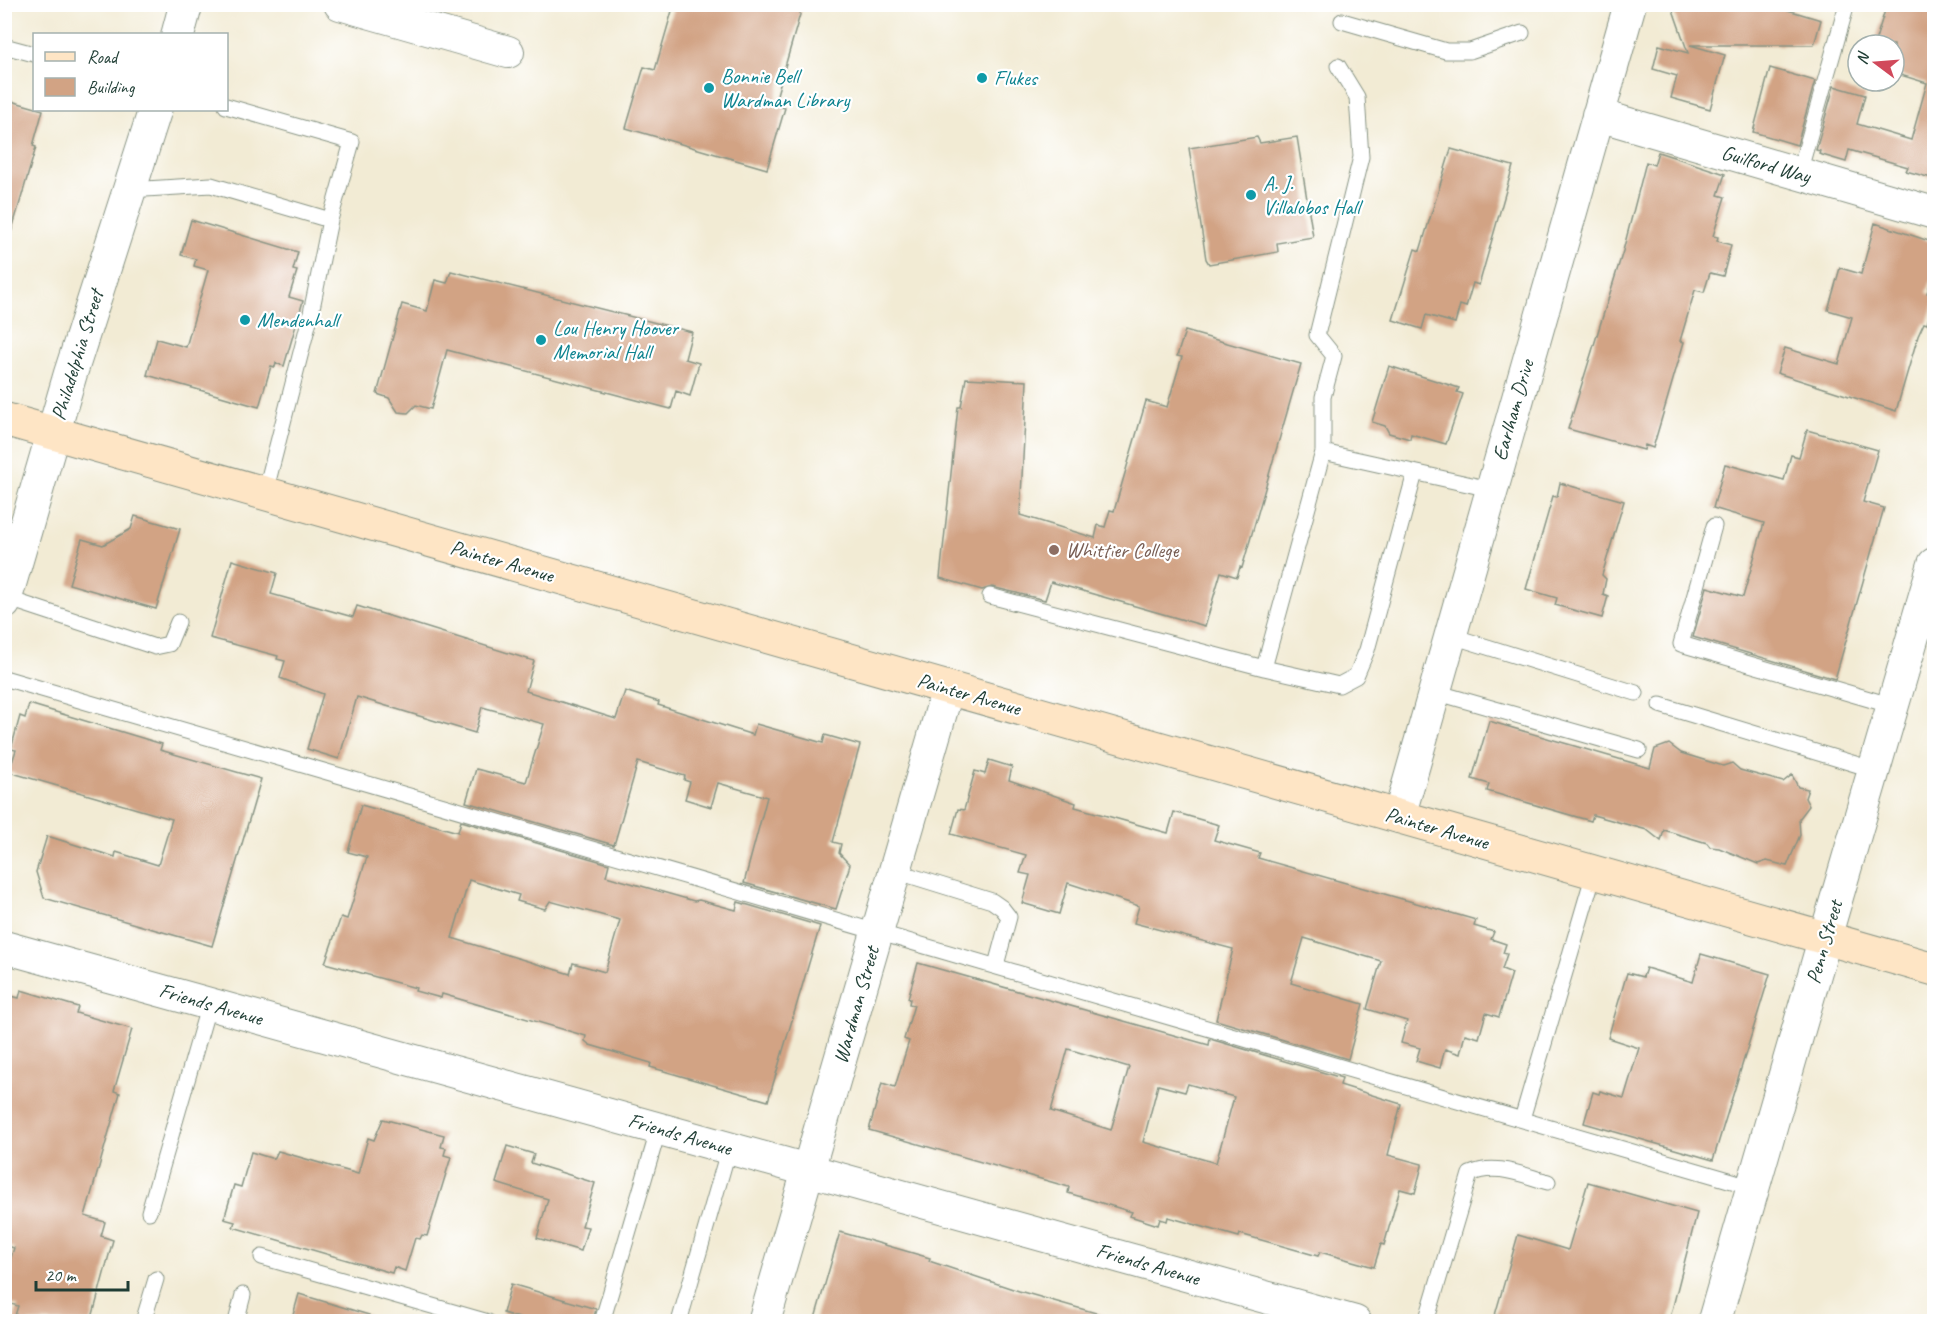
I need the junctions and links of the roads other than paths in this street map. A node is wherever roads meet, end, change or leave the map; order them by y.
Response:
1 (186, 4) edge
2 (340, 4) edge
3 (1630, 4) edge
4 (1847, 4) edge
5 (1342, 21) dead end
6 (178, 33) edge
7 (1522, 33) dead end
8 (4, 46) edge
9 (508, 52) dead end
10 (33, 54) edge
11 (1338, 66) dead end
12 (228, 107) edge
13 (155, 111) edge
14 (1598, 116) junction
15 (1799, 173) junction
16 (129, 190) junction
17 (1935, 213) edge
18 (330, 220) junction
19 (4, 419) edge
20 (54, 433) junction
21 (1323, 452) junction
22 (1415, 473) junction
23 (1490, 489) junction
24 (265, 493) junction
25 (1714, 526) dead end
26 (1935, 564) edge
27 (990, 596) dead end
28 (5, 600) edge
29 (178, 622) dead end
30 (1452, 636) junction
31 (1264, 668) junction
32 (4, 678) edge
33 (948, 688) junction
34 (1435, 692) junction
35 (1636, 693) dead end
36 (1659, 705) dead end
37 (1893, 706) junction
38 (1639, 750) dead end
39 (1875, 770) junction
40 (1399, 817) junction
41 (895, 872) junction
42 (1594, 873) junction
43 (877, 931) junction
44 (1825, 938) junction
45 (4, 947) edge
46 (996, 965) junction
47 (1935, 969) edge
48 (209, 1004) junction
49 (1522, 1119) junction
50 (659, 1128) junction
51 (729, 1148) junction
52 (808, 1170) junction
53 (1548, 1182) dead end
54 (1753, 1187) junction
55 (149, 1212) dead end
56 (262, 1257) dead end
57 (156, 1279) dead end
58 (243, 1295) dead end
59 (143, 1322) edge
60 (236, 1322) edge
61 (488, 1322) edge
62 (602, 1322) edge
63 (679, 1322) edge
64 (764, 1322) edge
65 (1354, 1322) edge
66 (1426, 1322) edge
67 (1714, 1322) edge

1 - 6 street
2 - 9 street
3 - 14 street, Earlham Drive
4 - 15 lane
5 - 7 lane
8 - 10 lane
11 - 21 lane
12 - 18 lane
13 - 16 street, Philadelphia Street
14 - 15 street, Guilford Way
14 - 23 street, Earlham Drive
15 - 17 street, Guilford Way
16 - 18 lane
16 - 20 street, Philadelphia Street
18 - 24 lane
19 - 20 main road, Painter Avenue
20 - 24 main road, Painter Avenue
20 - 28 street, Philadelphia Street
21 - 22 lane
21 - 31 lane
22 - 23 lane
22 - 31 lane
23 - 30 street, Earlham Drive
24 - 33 main road, Painter Avenue
25 - 37 lane
26 - 37 street, Penn Street
27 - 31 lane
28 - 29 lane
30 - 34 street, Earlham Drive
30 - 35 lane
32 - 43 lane
33 - 40 main road, Painter Avenue
33 - 41 street, Wardman Street
34 - 38 lane
34 - 40 street, Earlham Drive
36 - 39 lane
37 - 39 street, Penn Street
39 - 44 street, Penn Street
40 - 42 main road, Painter Avenue
41 - 43 street, Wardman Street
41 - 46 lane
42 - 44 main road, Painter Avenue
42 - 49 lane
43 - 46 lane
43 - 52 street, Wardman Street
44 - 47 main road, Painter Avenue
44 - 54 street, Penn Street
45 - 48 street, Friends Avenue
46 - 49 lane
48 - 50 street, Friends Avenue
48 - 55 lane
49 - 54 lane
50 - 51 street, Friends Avenue
50 - 62 lane
51 - 52 street, Friends Avenue
51 - 63 lane
52 - 64 street, Wardman Street
52 - 65 street, Friends Avenue
53 - 66 lane
54 - 67 street, Penn Street
56 - 61 lane
57 - 59 lane
58 - 60 lane

